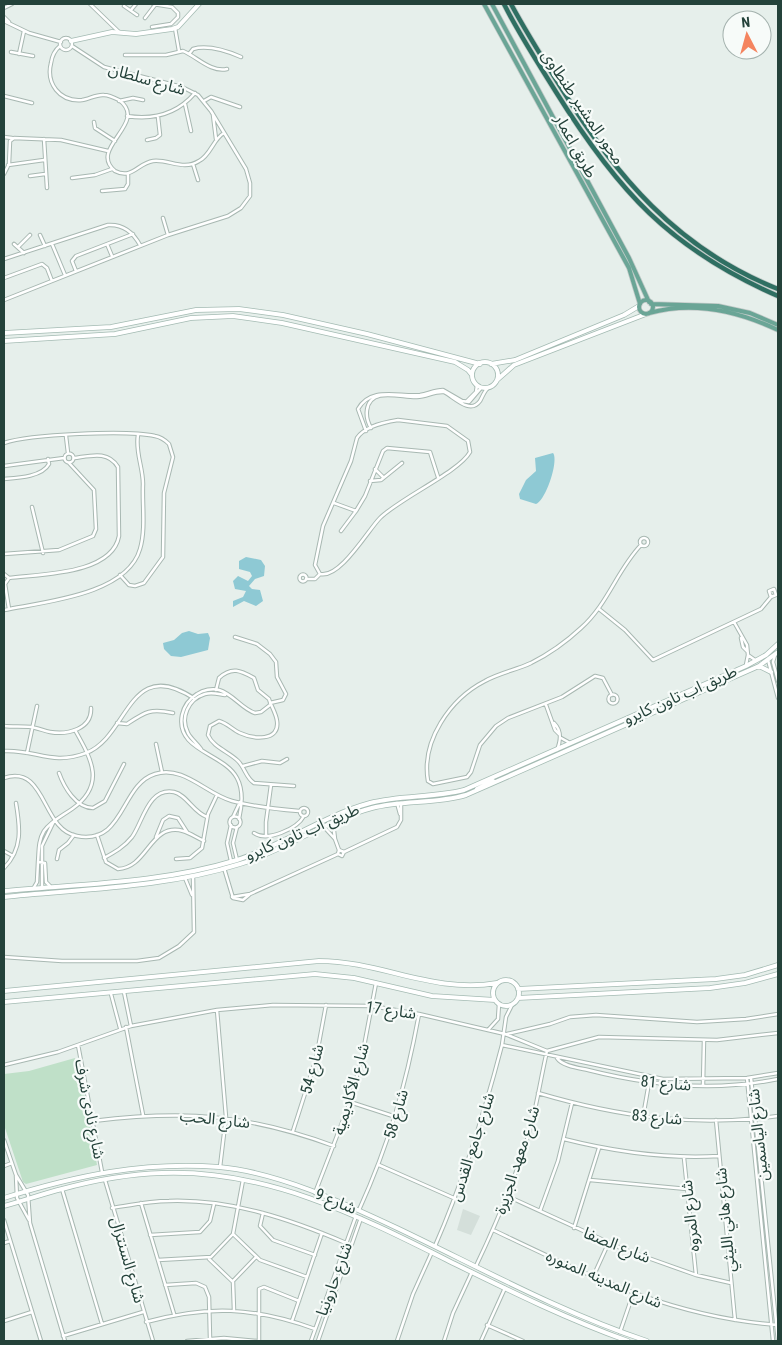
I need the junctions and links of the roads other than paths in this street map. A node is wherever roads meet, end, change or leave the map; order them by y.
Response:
1 (90, 4) edge
2 (136, 4) edge
3 (154, 4) edge
4 (198, 4) edge
5 (484, 4) edge
6 (492, 4) edge
7 (504, 4) edge
8 (512, 4) edge
9 (124, 6) dead end
10 (131, 11) junction
11 (137, 15) dead end
12 (4, 16) edge
13 (145, 18) dead end
14 (4, 22) edge
15 (12, 25) junction
16 (152, 27) dead end
17 (175, 28) junction
18 (24, 31) junction
19 (119, 32) junction
20 (71, 41) junction
21 (61, 44) junction
22 (72, 46) junction
23 (178, 51) junction
24 (11, 52) dead end
25 (19, 54) junction
26 (189, 54) junction
27 (125, 55) dead end
28 (34, 56) dead end
29 (241, 57) dead end
30 (227, 69) dead end
31 (195, 94) junction
32 (4, 96) edge
33 (143, 100) dead end
34 (119, 101) junction
35 (204, 101) junction
36 (32, 103) dead end
37 (185, 104) junction
38 (240, 107) dead end
39 (212, 111) junction
40 (127, 116) junction
41 (158, 117) junction
42 (94, 122) dead end
43 (191, 131) dead end
44 (224, 133) junction
45 (4, 137) edge
46 (14, 138) junction
47 (44, 139) junction
48 (147, 140) dead end
49 (115, 141) junction
50 (216, 141) junction
51 (108, 151) junction
52 (44, 160) junction
53 (193, 164) junction
54 (8, 165) junction
55 (112, 169) junction
56 (4, 174) edge
57 (45, 174) junction
58 (128, 174) junction
59 (30, 176) dead end
60 (72, 178) dead end
61 (198, 180) dead end
62 (47, 188) dead end
63 (102, 191) dead end
64 (162, 218) dead end
65 (133, 234) junction
66 (30, 235) dead end
67 (40, 235) dead end
68 (168, 235) junction
69 (14, 244) dead end
70 (52, 244) junction
71 (107, 244) junction
72 (45, 246) junction
73 (141, 246) junction
74 (18, 248) junction
75 (24, 253) junction
76 (112, 256) junction
77 (4, 259) edge
78 (76, 271) junction
79 (65, 275) junction
80 (4, 278) edge
81 (52, 281) junction
82 (778, 289) edge
83 (778, 296) edge
84 (4, 299) edge
85 (650, 303) junction
86 (640, 305) junction
87 (647, 314) junction
88 (778, 325) edge
89 (778, 330) edge
90 (4, 333) edge
91 (367, 334) junction
92 (4, 341) edge
93 (365, 341) junction
94 (414, 345) junction
95 (412, 352) junction
96 (480, 364) junction
97 (491, 364) junction
98 (472, 375) junction
99 (497, 380) junction
100 (479, 387) junction
101 (489, 388) junction
102 (467, 401) junction
103 (360, 405) junction
104 (469, 406) junction
105 (368, 407) junction
106 (367, 418) junction
107 (361, 419) junction
108 (371, 428) junction
109 (366, 431) junction
110 (138, 435) junction
111 (66, 436) junction
112 (4, 443) edge
113 (68, 453) junction
114 (64, 458) junction
115 (74, 458) junction
116 (48, 459) junction
117 (69, 463) junction
118 (402, 463) dead end
119 (4, 466) edge
120 (375, 469) junction
121 (383, 477) junction
122 (438, 477) junction
123 (4, 479) edge
124 (370, 481) junction
125 (334, 503) junction
126 (32, 507) dead end
127 (356, 511) junction
128 (341, 531) dead end
129 (641, 545) dead end
130 (43, 553) junction
131 (4, 554) edge
132 (4, 574) edge
133 (120, 574) junction
134 (320, 574) junction
135 (9, 578) junction
136 (306, 579) dead end
137 (4, 584) edge
138 (771, 597) dead end
139 (9, 608) junction
140 (598, 609) junction
141 (4, 610) edge
142 (734, 622) junction
143 (234, 637) dead end
144 (778, 645) edge
145 (748, 653) junction
146 (776, 654) edge
147 (757, 660) junction
148 (768, 660) junction
149 (759, 666) junction
150 (747, 668) junction
151 (771, 672) junction
152 (778, 680) edge
153 (216, 690) junction
154 (226, 695) junction
155 (612, 695) dead end
156 (194, 698) junction
157 (671, 698) junction
158 (778, 698) edge
159 (270, 704) junction
160 (546, 705) junction
161 (37, 706) dead end
162 (91, 708) dead end
163 (659, 710) junction
164 (173, 713) dead end
165 (630, 717) junction
166 (117, 722) junction
167 (4, 726) edge
168 (32, 727) junction
169 (75, 730) junction
170 (616, 730) junction
171 (561, 738) junction
172 (156, 744) dead end
173 (571, 744) junction
174 (557, 750) junction
175 (4, 751) edge
176 (88, 752) junction
177 (27, 753) junction
178 (286, 759) dead end
179 (529, 763) junction
180 (124, 764) dead end
181 (243, 766) junction
182 (162, 772) junction
183 (59, 773) dead end
184 (516, 774) junction
185 (4, 778) edge
186 (494, 778) junction
187 (271, 785) junction
188 (294, 786) dead end
189 (431, 795) junction
190 (217, 796) junction
191 (466, 796) junction
192 (431, 800) junction
193 (240, 802) junction
194 (80, 803) junction
195 (399, 803) junction
196 (16, 804) dead end
197 (267, 808) junction
198 (299, 811) junction
199 (342, 812) junction
200 (304, 816) junction
201 (207, 817) junction
202 (233, 817) junction
203 (239, 819) junction
204 (55, 820) junction
205 (333, 823) junction
206 (231, 825) junction
207 (236, 827) junction
208 (324, 827) junction
209 (188, 833) junction
210 (254, 833) dead end
211 (74, 835) junction
212 (96, 835) junction
213 (266, 835) junction
214 (156, 838) junction
215 (335, 839) junction
216 (204, 841) junction
217 (339, 850) junction
218 (4, 851) edge
219 (344, 852) junction
220 (338, 854) junction
221 (13, 856) junction
222 (104, 858) junction
223 (57, 859) dead end
224 (176, 859) dead end
225 (237, 860) junction
226 (232, 861) junction
227 (40, 862) junction
228 (4, 868) edge
229 (224, 868) junction
230 (193, 876) junction
231 (185, 878) junction
232 (44, 879) junction
233 (37, 880) junction
234 (52, 886) junction
235 (33, 888) junction
236 (42, 888) junction
237 (4, 892) edge
238 (192, 895) junction
239 (4, 897) edge
240 (4, 957) edge
241 (778, 965) edge
242 (778, 974) edge
243 (376, 983) junction
244 (497, 984) junction
245 (518, 989) junction
246 (4, 991) edge
247 (124, 992) junction
248 (111, 994) junction
249 (518, 998) junction
250 (495, 1000) junction
251 (4, 1002) edge
252 (499, 1004) junction
253 (512, 1004) junction
254 (326, 1005) junction
255 (372, 1006) junction
256 (218, 1010) junction
257 (419, 1014) junction
258 (778, 1014) edge
259 (131, 1026) junction
260 (126, 1027) junction
261 (120, 1029) junction
262 (488, 1030) junction
263 (778, 1033) edge
264 (505, 1034) junction
265 (704, 1040) junction
266 (78, 1045) junction
267 (502, 1045) junction
268 (547, 1051) junction
269 (546, 1056) junction
270 (557, 1058) junction
271 (4, 1065) edge
272 (778, 1073) edge
273 (650, 1077) junction
274 (747, 1078) junction
275 (751, 1078) junction
276 (778, 1079) edge
277 (704, 1080) junction
278 (649, 1083) junction
279 (752, 1083) junction
280 (747, 1084) junction
281 (703, 1086) junction
282 (538, 1093) junction
283 (350, 1102) junction
284 (572, 1103) junction
285 (143, 1115) junction
286 (778, 1116) edge
287 (226, 1117) junction
288 (396, 1117) junction
289 (644, 1117) junction
290 (756, 1118) junction
291 (751, 1119) junction
292 (716, 1120) junction
293 (93, 1121) junction
294 (293, 1132) junction
295 (564, 1139) junction
296 (4, 1140) edge
297 (334, 1146) junction
298 (599, 1148) junction
299 (719, 1156) junction
300 (684, 1158) junction
301 (12, 1163) junction
302 (379, 1165) junction
303 (4, 1166) edge
304 (220, 1167) junction
305 (102, 1172) junction
306 (16, 1174) junction
307 (756, 1174) junction
308 (762, 1174) junction
309 (105, 1179) junction
310 (244, 1179) junction
311 (590, 1180) junction
312 (57, 1182) junction
313 (62, 1188) junction
314 (687, 1189) junction
315 (56, 1190) junction
316 (26, 1191) junction
317 (315, 1192) junction
318 (17, 1194) junction
319 (507, 1196) junction
320 (4, 1198) edge
321 (456, 1199) junction
322 (28, 1200) junction
323 (19, 1202) junction
324 (141, 1203) junction
325 (214, 1204) junction
326 (4, 1206) edge
327 (238, 1207) junction
328 (112, 1208) junction
329 (359, 1210) junction
330 (540, 1211) junction
331 (263, 1213) junction
332 (356, 1216) junction
333 (361, 1218) junction
334 (4, 1220) edge
335 (30, 1224) junction
336 (574, 1228) junction
337 (494, 1230) junction
338 (322, 1233) junction
339 (233, 1234) junction
340 (150, 1235) junction
341 (764, 1240) junction
342 (769, 1240) junction
343 (10, 1241) junction
344 (4, 1243) edge
345 (346, 1243) junction
346 (608, 1244) junction
347 (435, 1246) junction
348 (432, 1252) junction
349 (765, 1252) junction
350 (770, 1252) junction
351 (315, 1255) junction
352 (256, 1257) junction
353 (210, 1259) junction
354 (158, 1260) junction
355 (476, 1266) junction
356 (472, 1272) junction
357 (696, 1275) junction
358 (307, 1277) junction
359 (593, 1277) junction
360 (233, 1282) junction
361 (731, 1283) junction
362 (165, 1284) junction
363 (505, 1288) junction
364 (633, 1294) junction
365 (299, 1301) junction
366 (209, 1310) junction
367 (234, 1310) junction
368 (32, 1312) junction
369 (143, 1312) junction
370 (258, 1312) junction
371 (174, 1314) junction
372 (4, 1320) edge
373 (735, 1320) junction
374 (292, 1321) junction
375 (146, 1322) junction
376 (102, 1324) junction
377 (487, 1325) junction
378 (771, 1325) junction
379 (778, 1325) edge
380 (316, 1329) junction
381 (620, 1332) junction
382 (63, 1336) junction
383 (210, 1338) junction
384 (617, 1339) edge
385 (41, 1341) edge
386 (65, 1341) edge
387 (153, 1341) edge
388 (187, 1341) edge
389 (258, 1341) edge
390 (311, 1341) edge
391 (318, 1341) edge
392 (397, 1341) edge
393 (444, 1341) edge
394 (481, 1341) edge
395 (523, 1341) edge
396 (628, 1341) edge
397 (647, 1341) edge
398 (773, 1341) edge
399 (778, 1341) edge

1 - 19 street
2 - 10 street
3 - 13 street
3 - 16 street
4 - 17 street
5 - 86 main road, طريق اعمار
6 - 85 main road, طريق اعمار
7 - 83 highway, محور المشير طنطاوى
8 - 82 highway, محور المشير طنطاوى
9 - 10 street
10 - 11 street
12 - 15 street
14 - 15 street
15 - 18 street
17 - 19 street
17 - 23 street
18 - 21 street
18 - 25 street
19 - 20 street
20 - 21 street
20 - 22 street
21 - 22 street
21 - 34 street
22 - 31 street, شارع سلطان
23 - 26 street
23 - 27 street
24 - 25 street
25 - 28 street
26 - 29 street
26 - 30 street
31 - 35 street, شارع سلطان
31 - 37 street
32 - 36 street
33 - 34 street
34 - 40 street
35 - 38 street
35 - 39 street, شارع سلطان
37 - 41 street
37 - 43 street
39 - 44 street, شارع سلطان
39 - 50 street
40 - 41 street
40 - 49 street
41 - 48 street
42 - 49 street
44 - 50 street
44 - 68 street, شارع سلطان
45 - 46 street
46 - 47 street
46 - 54 street
47 - 51 street
47 - 52 street
49 - 51 street
50 - 53 street
51 - 55 street
52 - 54 street
52 - 57 street
53 - 58 street
53 - 61 street
54 - 56 street
55 - 58 street
55 - 60 street
57 - 59 street
57 - 62 street
58 - 63 street
64 - 68 street
65 - 70 street
65 - 71 street
65 - 73 street
66 - 74 street
67 - 72 street
68 - 73 street
69 - 74 street
70 - 72 street
70 - 79 street
71 - 76 street
71 - 78 street
72 - 75 street
73 - 76 street
74 - 75 street
75 - 77 street
76 - 78 street
78 - 79 street
79 - 81 street
80 - 81 street
81 - 84 street
85 - 86 main road
85 - 87 main road
85 - 88 main road
86 - 87 main road
86 - 97 street
87 - 89 main road
87 - 99 street
90 - 91 street
91 - 93 street
91 - 94 street
92 - 93 street
93 - 95 street
94 - 95 street
94 - 96 street
95 - 98 street
96 - 97 street
96 - 98 street
97 - 99 street
98 - 100 street
99 - 101 street
100 - 101 street
100 - 102 street
101 - 104 street
102 - 103 street
102 - 104 street
103 - 105 street
103 - 107 street
104 - 105 street
105 - 106 street
106 - 107 street
106 - 108 street
107 - 109 street
108 - 109 street
108 - 122 street
109 - 125 street
110 - 111 street
110 - 133 street
110 - 133 street
111 - 112 street
111 - 113 street
113 - 114 street
113 - 115 street
114 - 116 street
114 - 117 street
115 - 117 street
115 - 135 street
116 - 119 street
116 - 123 street
117 - 130 street
118 - 121 street
120 - 121 street
120 - 122 street
120 - 124 street
121 - 124 street
122 - 134 street
124 - 127 street
125 - 127 street
125 - 134 street
126 - 130 street
127 - 128 street
129 - 140 street
130 - 131 street
132 - 135 street
133 - 139 street
134 - 136 street
135 - 137 street
137 - 139 street
138 - 142 street
139 - 141 street
140 - 142 street
140 - 160 street
142 - 145 street
143 - 159 street
144 - 147 street, طريق اب تاون كايرو
144 - 148 street
145 - 147 street
145 - 150 street
146 - 148 street, طريق اب تاون كايرو
146 - 152 street
147 - 150 street, طريق اب تاون كايرو
148 - 149 street, طريق اب تاون كايرو
148 - 151 street
149 - 150 street, طريق اب تاون كايرو
149 - 151 street
150 - 157 street, طريق اب تاون كايرو
150 - 163 street, طريق اب تاون كايرو
151 - 158 street
153 - 154 street
153 - 156 street
153 - 159 street
154 - 156 street
154 - 159 street
155 - 160 street
156 - 166 street
156 - 193 street
157 - 163 street
157 - 165 street, طريق اب تاون كايرو
159 - 181 street
160 - 171 street
161 - 168 street
162 - 169 street
163 - 170 street, طريق اب تاون كايرو
164 - 166 street
165 - 170 street
165 - 173 street, طريق اب تاون كايرو
166 - 176 street
167 - 168 street
168 - 169 street
168 - 177 street
169 - 176 street
170 - 184 street, طريق اب تاون كايرو
171 - 173 street
171 - 174 street
172 - 182 street
173 - 174 street, طريق اب تاون كايرو
174 - 179 street, طريق اب تاون كايرو
175 - 177 street
176 - 177 street
176 - 194 street
178 - 181 street
179 - 184 street
179 - 186 street, طريق اب تاون كايرو
180 - 194 street
181 - 187 street
182 - 190 street
182 - 212 street
183 - 194 street
184 - 191 street, طريق اب تاون كايرو
185 - 204 street
186 - 189 street, طريق اب تاون كايرو
186 - 191 street
187 - 188 street
187 - 197 street
189 - 192 street
189 - 199 street, طريق اب تاون كايرو
190 - 193 street
190 - 201 street
191 - 192 street, طريق اب تاون كايرو
192 - 195 street, طريق اب تاون كايرو
193 - 197 street
193 - 202 street
193 - 203 street
194 - 204 street
195 - 205 street, طريق اب تاون كايرو
195 - 219 street
196 - 221 street
197 - 198 street
197 - 213 street
198 - 200 street
198 - 200 street
199 - 208 street
199 - 225 street, طريق اب تاون كايرو
200 - 213 street
201 - 216 street
201 - 222 street
202 - 203 street
202 - 206 street
203 - 207 street
204 - 211 street
204 - 227 street
205 - 208 street, طريق اب تاون كايرو
205 - 215 street
206 - 207 street
206 - 226 street
207 - 225 street
208 - 215 street
208 - 229 street, طريق اب تاون كايرو
209 - 214 street
209 - 214 street
209 - 216 street
210 - 213 street
211 - 212 street
211 - 223 street
212 - 222 street
214 - 222 street
215 - 217 street
216 - 224 street
217 - 219 street
217 - 220 street
218 - 221 street
219 - 220 street
220 - 229 street
221 - 228 street
225 - 226 street, طريق اب تاون كايرو
225 - 229 street
226 - 234 street, طريق اب تاون كايرو
227 - 232 street
227 - 233 street
229 - 230 street, طريق اب تاون كايرو
230 - 231 street, طريق اب تاون كايرو
230 - 238 street
231 - 238 street
231 - 239 street, طريق اب تاون كايرو
232 - 233 street
232 - 234 street
232 - 236 street
233 - 235 street
234 - 236 street, طريق اب تاون كايرو
235 - 236 street, طريق اب تاون كايرو
235 - 237 street, طريق اب تاون كايرو
238 - 240 street
241 - 245 street
242 - 249 street
243 - 247 street
243 - 250 street
243 - 255 street, شارع الأكاديمية
244 - 245 street
244 - 246 street
244 - 250 street
245 - 249 street
247 - 248 street
247 - 259 street
248 - 251 street
248 - 261 street
249 - 253 street
250 - 252 street
252 - 253 street
252 - 262 street
253 - 264 street
254 - 255 street, شارع 17
254 - 256 street, شارع 17
254 - 294 street, شارع 54
255 - 257 street, شارع 17
255 - 283 street, شارع الأكاديمية
256 - 259 street, شارع 17
256 - 287 street
257 - 262 street, شارع 17
257 - 288 street, شارع 58
258 - 264 street
259 - 260 street, شارع 17
260 - 261 street, شارع 17
260 - 285 street
261 - 266 street, شارع 17
262 - 264 street, شارع 17
263 - 265 street
264 - 267 street
264 - 268 street, شارع 17
265 - 268 street
265 - 277 street
266 - 271 street, شارع 17
266 - 293 street, شارع نادى شرف
267 - 269 street, شارع 81
267 - 321 street, شارع جامع القدس
268 - 269 street, شارع معهد الجزيرة
269 - 270 street, شارع 81
269 - 282 street, شارع معهد الجزيرة
270 - 273 street, شارع 81
270 - 278 street, شارع 81
272 - 275 street, شارع 81
273 - 277 street, شارع 81
273 - 278 street
274 - 275 street, شارع 81
274 - 277 street, شارع 81
274 - 280 street, شارع الياسمين
275 - 279 street, شارع الياسمين
276 - 279 street, شارع 81
277 - 281 street
278 - 281 street, شارع 81
278 - 289 street
279 - 280 street, شارع 81
279 - 290 street, شارع الياسمين
280 - 281 street, شارع 81
280 - 291 street, شارع الياسمين
282 - 284 street, شارع 83
282 - 319 street, شارع معهد الجزيرة
283 - 288 street
283 - 297 street, شارع الأكاديمية
284 - 289 street, شارع 83
284 - 295 street
285 - 287 street, شارع الحب
285 - 293 street, شارع الحب
286 - 290 street, شارع 83
287 - 294 street, شارع الحب
287 - 304 street
288 - 302 street, شارع 58
289 - 292 street, شارع 83
290 - 291 street, شارع 83
290 - 308 street, شارع الياسمين
291 - 292 street, شارع 83
291 - 307 street, شارع الياسمين
292 - 299 street, شارع هاني الليثي
293 - 305 street, شارع نادى شرف
294 - 297 street, شارع الحب
295 - 298 street
295 - 330 street
296 - 301 street
297 - 317 street, شارع الأكاديمية
298 - 300 street
298 - 311 street
299 - 300 street
299 - 361 street, شارع هاني الليثي
300 - 314 street, شارع المروه
301 - 303 street
301 - 306 street
302 - 321 street
302 - 329 street, شارع 58
304 - 305 street, شارع 9
304 - 317 street, شارع 9
305 - 312 street, شارع 9
306 - 316 street
306 - 318 street
307 - 308 street
307 - 341 street, شارع الياسمين
308 - 342 street, شارع الياسمين
309 - 310 street, شارع 9
309 - 313 street, شارع 9
309 - 328 street, شارع السنترال
310 - 327 street
310 - 332 street, شارع 9
311 - 314 street
311 - 336 street
312 - 315 street
312 - 316 street, شارع 9
313 - 315 street, شارع 9
313 - 376 street
314 - 357 street, شارع المروه
315 - 322 street, شارع 9
316 - 318 street, شارع 9
316 - 322 street
317 - 329 street, شارع 9
318 - 320 street, شارع 9
318 - 323 street
319 - 330 street, شارع الصفا
319 - 337 street, شارع معهد الجزيرة
321 - 347 street, شارع جامع القدس
322 - 323 street, شارع 9
322 - 335 street
323 - 326 street, شارع 9
323 - 335 street
324 - 325 street
324 - 328 street
324 - 340 street
325 - 327 street
325 - 340 street
327 - 331 street
327 - 339 street
328 - 369 street, شارع السنترال
329 - 347 street, شارع 9
330 - 336 street, شارع الصفا
331 - 338 street
331 - 351 street
332 - 333 street, شارع 9
332 - 345 street, شارع حارونيا
333 - 348 street, شارع 9
333 - 391 street, شارع حارونيا
334 - 343 street
335 - 382 street
336 - 346 street, شارع الصفا
337 - 355 street, شارع معهد الجزيرة
337 - 359 street, شارع المدينه المنوره
338 - 345 street
338 - 351 street
339 - 352 street
339 - 353 street
340 - 354 street
341 - 342 street
341 - 349 street, شارع الياسمين
342 - 350 street, شارع الياسمين
343 - 344 street
343 - 368 street
345 - 380 street, شارع حارونيا
346 - 357 street, شارع الصفا
346 - 359 street
347 - 355 street, شارع 9
348 - 356 street, شارع 9
348 - 392 street
349 - 350 street
349 - 378 street, شارع الياسمين
350 - 379 street, شارع الياسمين
351 - 358 street
352 - 358 street
352 - 360 street
353 - 354 street
353 - 360 street
354 - 362 street
355 - 381 street, شارع 9
356 - 363 street, شارع 9
356 - 393 street
357 - 361 street, شارع الصفا
358 - 365 street
359 - 364 street, شارع المدينه المنوره
360 - 367 street
361 - 373 street, شارع هاني الليثي
362 - 366 street
362 - 371 street
363 - 377 street
363 - 384 street, شارع 9
364 - 373 street, شارع المدينه المنوره
364 - 381 street
365 - 370 street
365 - 374 street
366 - 367 street
366 - 371 street
366 - 383 street
367 - 370 street
368 - 372 street
368 - 385 street
369 - 375 street, شارع السنترال
369 - 376 street
370 - 374 street
370 - 389 street
371 - 375 street
373 - 378 street, شارع المدينه المنوره
374 - 380 street
375 - 387 street, شارع السنترال
376 - 382 street
377 - 394 street
377 - 395 street
378 - 379 street, شارع المدينه المنوره
378 - 398 street, شارع الياسمين
379 - 399 street, شارع الياسمين
380 - 390 street, شارع حارونيا
381 - 397 street, شارع 9
382 - 386 street
383 - 388 street
383 - 389 street
384 - 396 street, شارع 9

